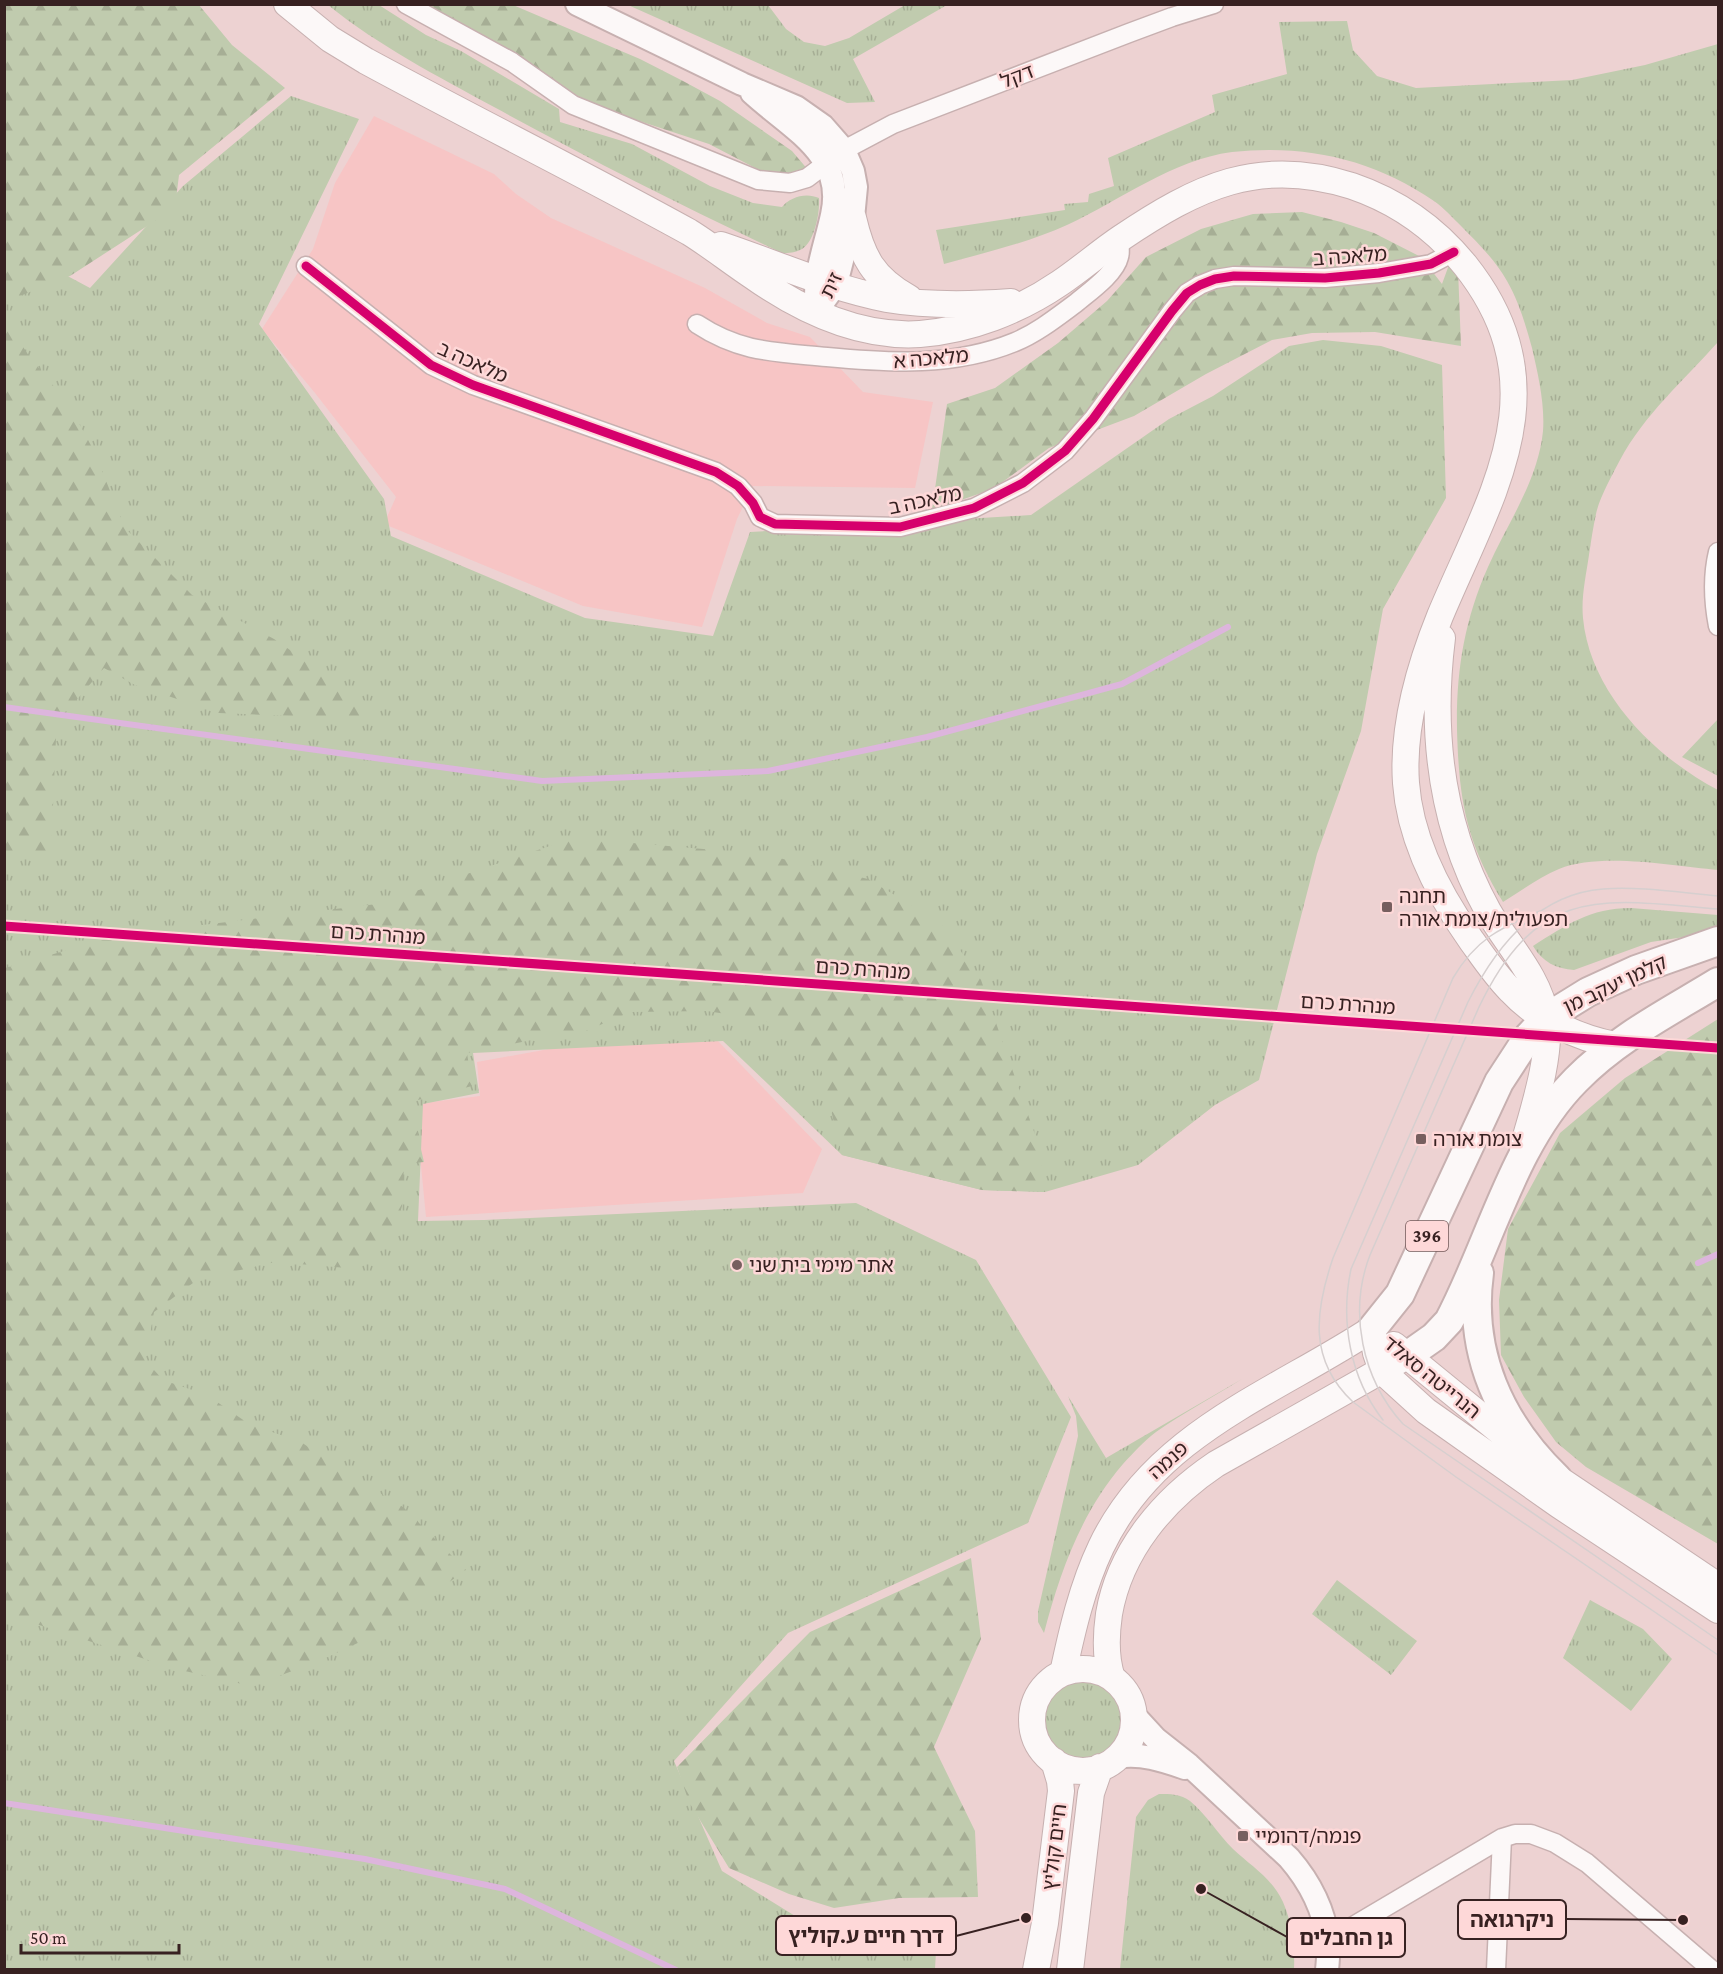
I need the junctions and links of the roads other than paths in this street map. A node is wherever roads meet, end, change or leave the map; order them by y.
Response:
1 (287, 4) edge
2 (406, 4) edge
3 (577, 4) edge
4 (1214, 4) edge
5 (836, 157) junction
6 (854, 218) junction
7 (695, 236) junction
8 (1119, 239) junction
9 (1454, 252) junction
10 (306, 266) dead end
11 (826, 281) junction
12 (1030, 300) junction
13 (917, 303) junction
14 (816, 312) junction
15 (696, 324) dead end
16 (1719, 552) edge
17 (1452, 589) junction
18 (1719, 626) edge
19 (1719, 941) edge
20 (1719, 982) edge
21 (1546, 1018) junction
22 (1615, 1045) junction
23 (1519, 1165) junction
24 (1485, 1242) junction
25 (1372, 1329) junction
26 (1407, 1356) junction
27 (1382, 1371) junction
28 (1557, 1478) junction
29 (1719, 1586) edge
30 (1719, 1610) edge
31 (1063, 1673) junction
32 (1112, 1678) junction
33 (1133, 1714) junction
34 (1054, 1761) junction
35 (1109, 1762) junction
36 (1195, 1771) junction
37 (1502, 1839) junction
38 (1328, 1941) junction
39 (1036, 1970) edge
40 (1070, 1970) edge
41 (1328, 1970) edge
42 (1496, 1970) edge
43 (1712, 1970) edge

1 - 7 main road
2 - 5 street, דקל
3 - 5 street, זית
4 - 5 street, דקל
5 - 6 street, זית
5 - 11 street, זית
6 - 11 street, זית
6 - 13 main road
7 - 11 main road
7 - 14 main road
8 - 9 main road
8 - 12 main road
8 - 15 street, מלאכה א
9 - 10 street, מלאכה ב
9 - 17 main road
11 - 13 main road
11 - 14 street, זית
12 - 13 main road
12 - 14 main road
16 - 18 street
17 - 21 main road
17 - 21 main road
19 - 21 main road, קלמן יעקב מן / 396
20 - 22 main road
21 - 22 main road
21 - 23 main road
21 - 25 main road, קלמן יעקב מן / 396
22 - 23 main road
23 - 24 main road
24 - 26 main road
24 - 28 main road
25 - 26 main road, הנרייטה סאלד
25 - 27 main road, הנרייטה סאלד
25 - 31 main road, פנמה
26 - 27 main road, פנמה
26 - 28 main road, הנרייטה סאלד
27 - 30 main road, הנרייטה סאלד
27 - 32 main road, פנמה
28 - 29 main road, הנרייטה סאלד
31 - 32 main road
31 - 34 main road
32 - 33 main road
33 - 35 main road
33 - 36 street
34 - 35 main road
34 - 39 main road, חיים קוליץ
35 - 36 street
35 - 40 main road, חיים קוליץ
36 - 38 street
37 - 38 street
37 - 42 street
37 - 43 street
38 - 41 street

